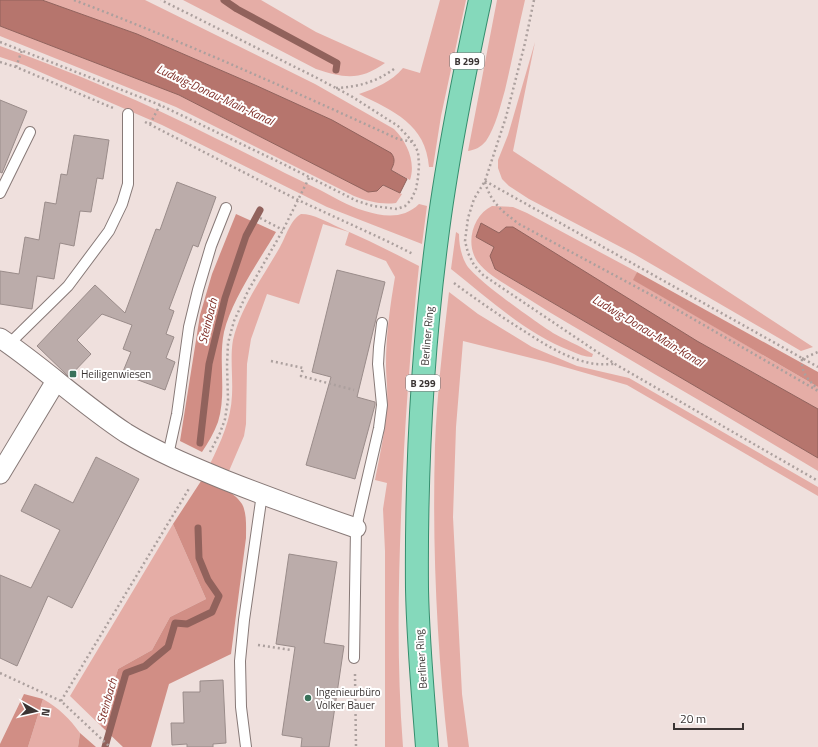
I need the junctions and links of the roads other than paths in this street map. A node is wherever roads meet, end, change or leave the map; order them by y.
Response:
1 (480, 0) edge
2 (128, 114) road end
3 (30, 132) dead end
4 (0, 193) edge
5 (226, 208) dead end
6 (382, 323) dead end
7 (5, 341) edge
8 (56, 381) junction
9 (168, 455) junction
10 (0, 474) edge
11 (262, 494) junction
12 (356, 528) junction
13 (354, 658) road end
14 (246, 747) edge
15 (427, 747) edge

1 - 15 main road, Berliner Ring / B 299
2 - 7 lane
3 - 4 lane
5 - 9 lane
6 - 12 lane
7 - 8 street
8 - 9 street
8 - 10 street
9 - 11 street
11 - 12 street
11 - 14 lane
12 - 13 lane

